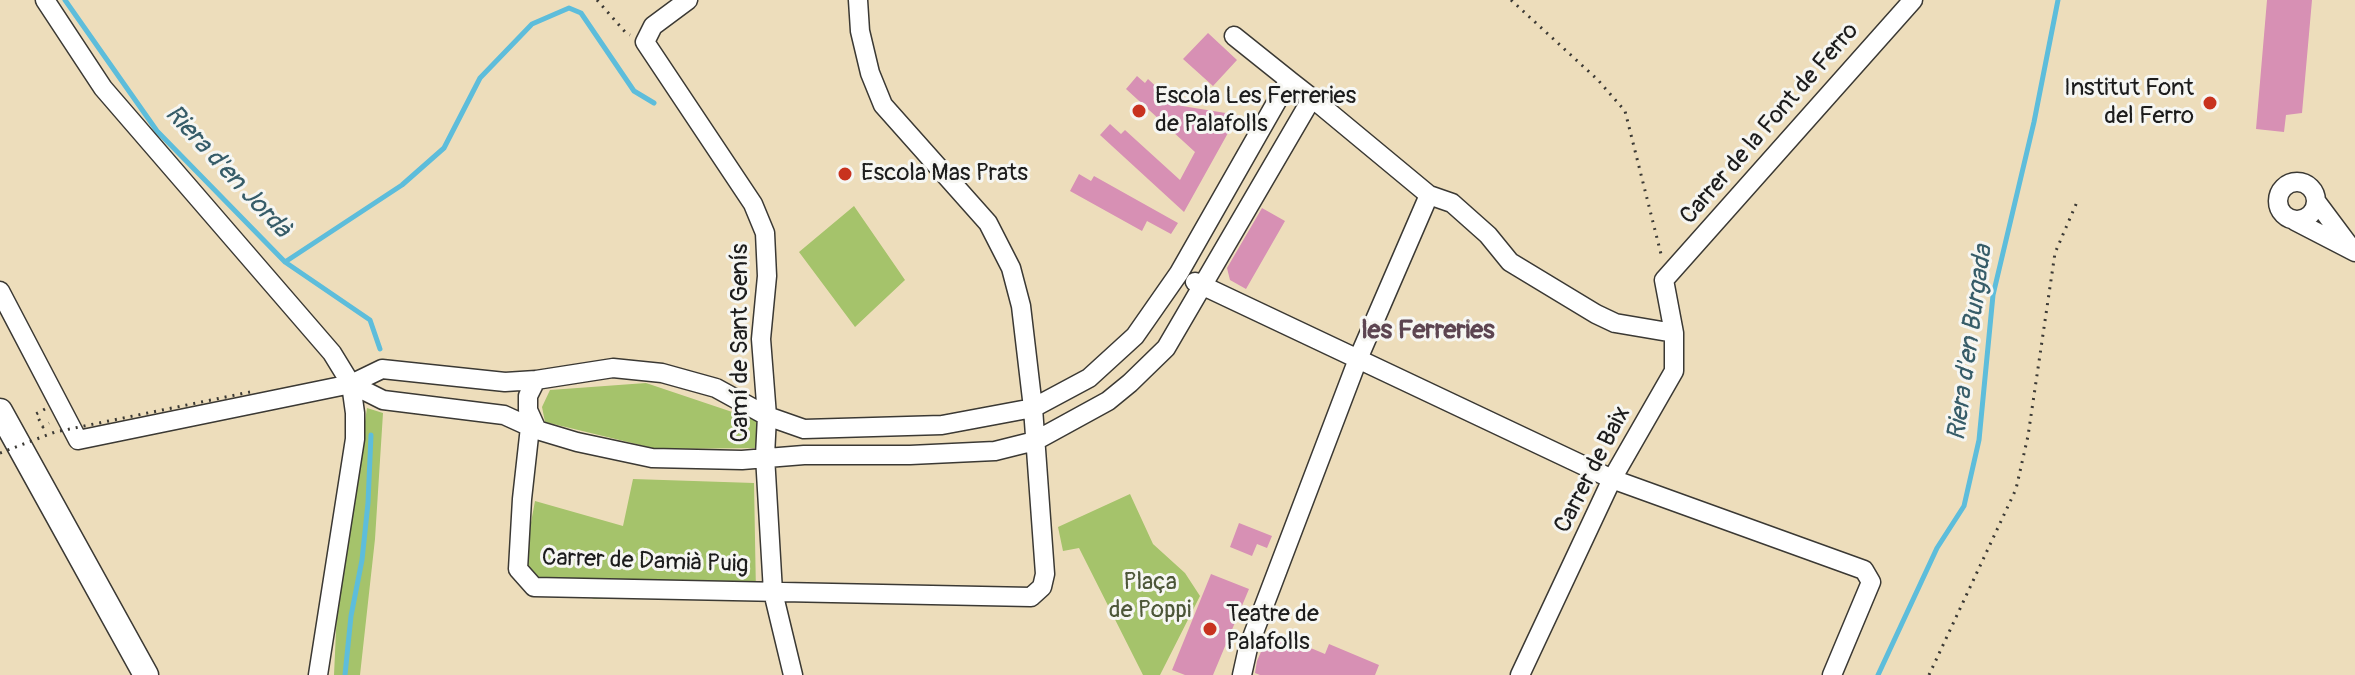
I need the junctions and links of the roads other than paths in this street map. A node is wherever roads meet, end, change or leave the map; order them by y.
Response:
1 (45, 0) edge
2 (688, 0) edge
3 (858, 0) edge
4 (1913, 0) edge
5 (1234, 36) dead end
6 (1289, 80) junction
7 (1312, 98) junction
8 (1429, 195) junction
9 (2316, 201) junction
10 (2295, 221) junction
11 (2354, 251) edge
12 (1179, 273) junction
13 (1666, 278) joint
14 (1203, 286) junction
15 (0, 291) edge
16 (1674, 333) junction
17 (1358, 359) junction
18 (536, 380) junction
19 (351, 384) junction
20 (1033, 408) junction
21 (0, 411) edge
22 (767, 416) junction
23 (534, 429) junction
24 (1035, 441) junction
25 (765, 456) junction
26 (1612, 479) junction
27 (773, 592) junction
28 (146, 675) edge
29 (318, 675) edge
30 (793, 675) edge
31 (1242, 675) edge
32 (1520, 675) edge
33 (1832, 675) edge

1 - 19 street
2 - 22 street, Camí de Sant Genís
3 - 20 street
4 - 13 street, Carrer de la Font de Ferro
5 - 6 street
6 - 7 street
6 - 12 street
7 - 8 street
7 - 14 street
8 - 16 street
8 - 17 street
9 - 10 street
9 - 10 street
9 - 11 street
10 - 11 street
12 - 14 street
12 - 20 street
13 - 16 street, Carrer de Baix
14 - 17 street
14 - 24 street
15 - 19 street
16 - 26 street, Carrer de Baix
17 - 26 street
17 - 31 street
18 - 19 street
18 - 22 street
18 - 23 street, Carrer de Damià Puig
19 - 23 street
19 - 29 street
20 - 22 street
20 - 24 street
21 - 28 main road
22 - 25 street, Camí de Sant Genís
23 - 25 street
23 - 27 street, Carrer de Damià Puig
24 - 25 street
24 - 27 street, Carrer de Damià Puig
25 - 27 street, Camí de Sant Genís
26 - 32 street, Carrer de Baix
26 - 33 street
27 - 30 street, Camí de Sant Genís

